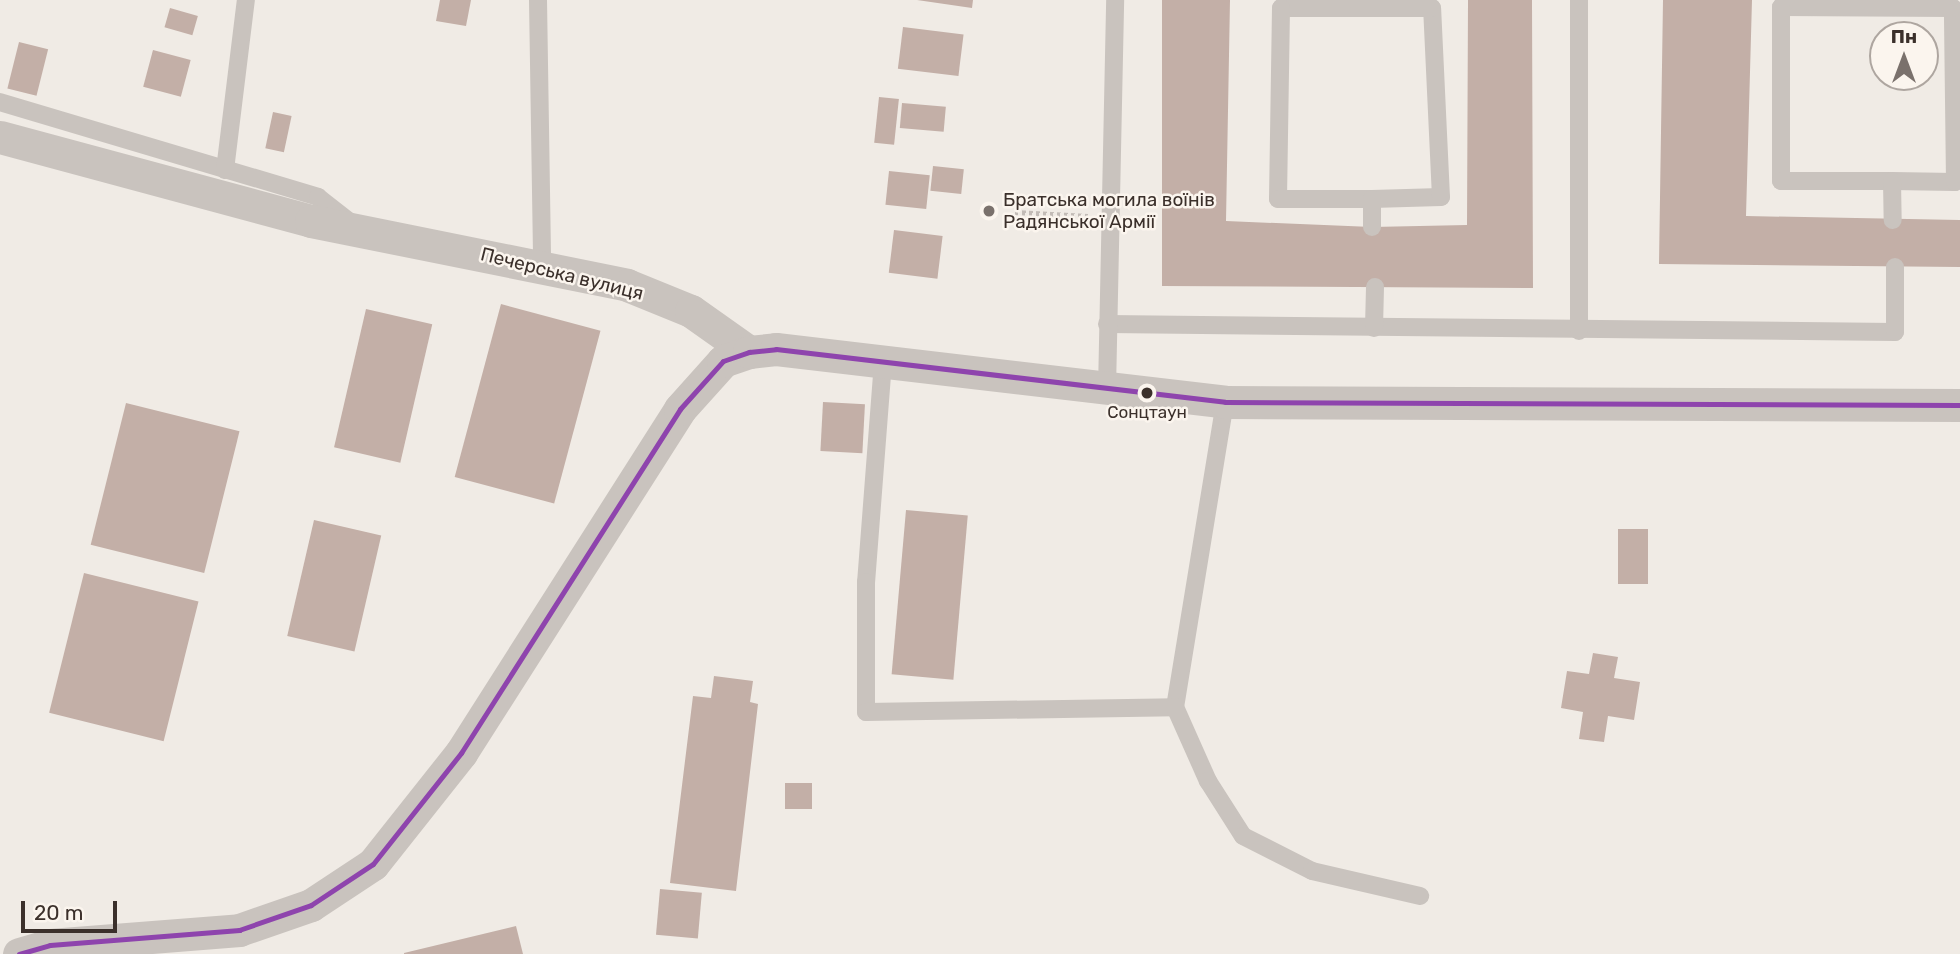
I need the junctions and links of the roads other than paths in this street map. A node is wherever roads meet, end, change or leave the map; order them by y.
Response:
1 (246, 0) edge
2 (538, 0) edge
3 (1115, 0) edge
4 (1579, 0) edge
5 (1359, 4) edge
6 (1883, 4) edge
7 (0, 102) edge
8 (0, 137) edge
9 (225, 170) junction
10 (1892, 181) junction
11 (1372, 199) junction
12 (1893, 220) dead end
13 (355, 227) junction
14 (1372, 227) dead end
15 (542, 267) junction
16 (1895, 267) dead end
17 (1375, 287) dead end
18 (1107, 324) junction
19 (1374, 328) junction
20 (1579, 331) junction
21 (749, 352) junction
22 (883, 362) junction
23 (1107, 390) junction
24 (1226, 402) junction
25 (1960, 405) edge
26 (1175, 707) junction
27 (1420, 896) dead end
28 (13, 950) edge

1 - 9 lane
2 - 15 lane
3 - 18 lane
4 - 20 lane
5 - 11 lane
5 - 11 lane
6 - 10 lane
6 - 10 lane
7 - 9 lane
8 - 13 street, Печерська вулиця
9 - 13 lane
10 - 12 lane
11 - 14 lane
13 - 15 street, Печерська вулиця
15 - 21 street, Печерська вулиця
16 - 20 lane
17 - 19 lane
18 - 19 lane
18 - 23 lane
19 - 20 lane
21 - 22 street
21 - 28 street
22 - 23 street
22 - 26 lane
23 - 24 street
24 - 25 street
24 - 26 lane
26 - 27 lane

